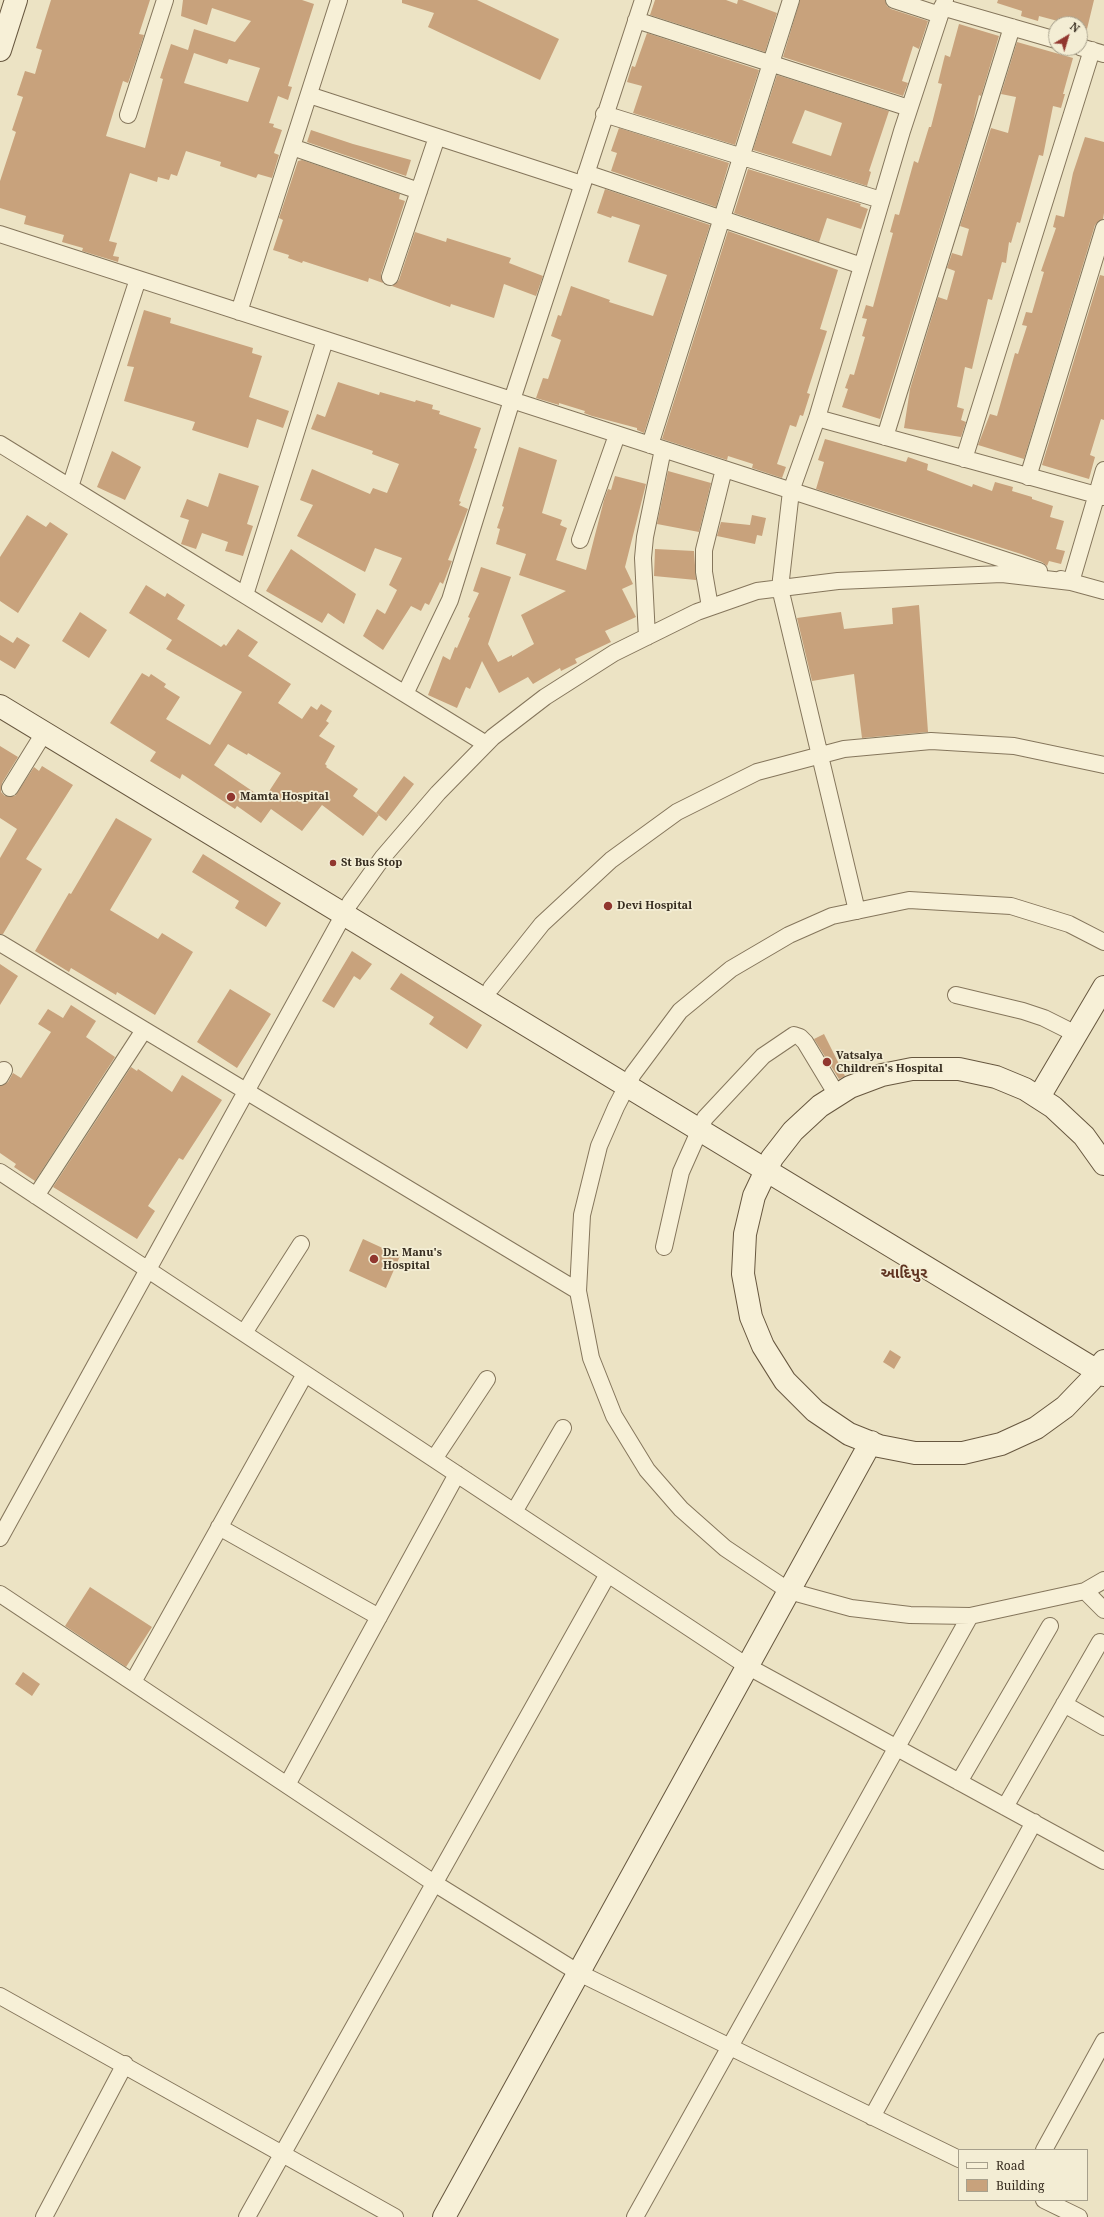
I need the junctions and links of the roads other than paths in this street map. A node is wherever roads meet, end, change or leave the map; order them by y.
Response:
1 (16, 0) edge
2 (165, 0) edge
3 (339, 0) edge
4 (642, 0) edge
5 (791, 0) edge
6 (894, 0) edge
7 (942, 7) edge
8 (636, 20) junction
9 (1012, 27) junction
10 (1048, 38) edge
11 (0, 50) edge
12 (1092, 50) edge
13 (771, 64) junction
14 (309, 94) junction
15 (909, 108) junction
16 (604, 114) junction
17 (128, 115) dead end
18 (437, 137) junction
19 (292, 147) junction
20 (742, 156) junction
21 (584, 178) junction
22 (419, 191) junction
23 (881, 200) junction
24 (722, 219) junction
25 (1104, 228) edge
26 (0, 234) edge
27 (862, 266) junction
28 (390, 277) dead end
29 (138, 279) junction
30 (238, 312) junction
31 (326, 340) junction
32 (512, 400) junction
33 (817, 418) junction
34 (617, 434) junction
35 (886, 437) junction
36 (0, 444) edge
37 (656, 447) junction
38 (964, 459) junction
39 (724, 469) junction
40 (1104, 470) edge
41 (1028, 477) junction
42 (70, 487) junction
43 (792, 491) junction
44 (1100, 496) edge
45 (580, 540) dead end
46 (1071, 582) junction
47 (780, 588) junction
48 (1104, 591) edge
49 (245, 595) junction
50 (710, 607) junction
51 (647, 637) junction
52 (0, 691) edge
53 (404, 694) junction
54 (0, 706) edge
55 (44, 733) junction
56 (486, 744) junction
57 (820, 756) junction
58 (1104, 766) edge
59 (10, 788) dead end
60 (347, 909) junction
61 (857, 911) junction
62 (1104, 942) edge
63 (0, 943) edge
64 (1104, 987) edge
65 (491, 988) junction
66 (956, 995) dead end
67 (144, 1030) junction
68 (1076, 1034) junction
69 (630, 1080) junction
70 (247, 1091) junction
71 (837, 1095) junction
72 (1038, 1097) junction
73 (703, 1124) junction
74 (768, 1164) junction
75 (1104, 1164) edge
76 (0, 1172) edge
77 (36, 1196) junction
78 (301, 1244) dead end
79 (664, 1247) dead end
80 (148, 1270) junction
81 (578, 1291) junction
82 (244, 1333) junction
83 (1102, 1367) edge
84 (305, 1374) junction
85 (486, 1379) dead end
86 (563, 1428) dead end
87 (871, 1442) junction
88 (434, 1459) junction
89 (457, 1474) junction
90 (514, 1512) junction
91 (219, 1527) junction
92 (0, 1538) edge
93 (608, 1574) junction
94 (1104, 1580) edge
95 (789, 1591) junction
96 (1085, 1591) junction
97 (0, 1594) edge
98 (1104, 1610) edge
99 (970, 1616) junction
100 (379, 1617) junction
101 (1050, 1626) dead end
102 (1100, 1642) dead end
103 (747, 1666) junction
104 (133, 1682) junction
105 (1064, 1704) junction
106 (1104, 1727) edge
107 (896, 1747) junction
108 (959, 1782) junction
109 (287, 1785) junction
110 (1005, 1807) junction
111 (1034, 1822) junction
112 (1104, 1861) edge
113 (434, 1882) junction
114 (579, 1973) junction
115 (0, 1996) edge
116 (1104, 2041) edge
117 (730, 2048) junction
118 (125, 2064) junction
119 (872, 2116) junction
120 (1045, 2149) edge
121 (282, 2153) junction
122 (958, 2159) edge
123 (1046, 2201) edge
124 (44, 2217) edge
125 (247, 2217) edge
126 (395, 2217) edge
127 (444, 2217) edge
128 (635, 2217) edge
129 (1079, 2217) edge

1 - 11 street
2 - 17 street
3 - 14 street
4 - 8 street
5 - 13 street
6 - 7 street
7 - 9 street
7 - 15 street
8 - 13 street
8 - 16 street
9 - 10 street
9 - 35 street
12 - 38 street
13 - 15 street
13 - 20 street
14 - 18 street
14 - 19 street
15 - 23 street
16 - 20 street
16 - 21 street
18 - 21 street
18 - 22 street
19 - 22 street
19 - 30 street
20 - 23 street
20 - 24 street
21 - 24 street
21 - 32 street
22 - 28 street
23 - 27 street
24 - 27 street
24 - 37 street
25 - 41 street
26 - 29 street
27 - 33 street
29 - 30 street
29 - 42 street
30 - 31 street
31 - 32 street
31 - 49 street
32 - 34 street
32 - 53 street
33 - 35 street
33 - 43 street
34 - 37 street
34 - 45 street
35 - 38 street
36 - 42 street
37 - 39 street
37 - 51 street
38 - 41 street
39 - 43 street
39 - 50 street
40 - 44 street
41 - 44 street
42 - 49 street
43 - 46 street
43 - 47 street
44 - 46 street
46 - 47 street
46 - 48 street
47 - 50 street
47 - 57 street
49 - 53 street
50 - 51 street
51 - 56 street
52 - 60 street
53 - 56 street
54 - 55 street
55 - 59 street
55 - 60 street
56 - 60 street
57 - 58 street
57 - 61 street
57 - 65 street
60 - 65 street
60 - 69 street
60 - 70 street
61 - 62 street
61 - 69 street
63 - 67 street
64 - 68 street
65 - 69 street
66 - 68 street
67 - 70 street
67 - 77 street
68 - 72 street
69 - 73 street
69 - 81 street
70 - 80 street
70 - 81 street
71 - 72 street
71 - 73 street
71 - 74 street
72 - 75 street
73 - 74 street
73 - 79 street
74 - 83 street
74 - 87 street
76 - 77 street
77 - 80 street
78 - 82 street
80 - 82 street
80 - 92 street
81 - 95 street
82 - 84 street
83 - 87 street
84 - 88 street
84 - 91 street
85 - 88 street
86 - 90 street
87 - 95 street
88 - 89 street
89 - 90 street
89 - 100 street
90 - 93 street
91 - 100 street
91 - 104 street
93 - 103 street
93 - 113 street
94 - 96 street
95 - 99 street
95 - 103 street
96 - 98 street
96 - 99 street
97 - 104 street
99 - 107 street
100 - 109 street
101 - 108 street
102 - 105 street
103 - 107 street
103 - 114 street
104 - 109 street
105 - 106 street
105 - 110 street
107 - 108 street
107 - 117 street
108 - 110 street
109 - 113 street
110 - 111 street
111 - 112 street
111 - 119 street
113 - 114 street
113 - 121 street
114 - 117 street
114 - 127 street
115 - 118 street
116 - 120 street
117 - 119 street
117 - 128 street
118 - 121 street
118 - 124 street
119 - 122 street
121 - 125 street
121 - 126 street
123 - 129 street

